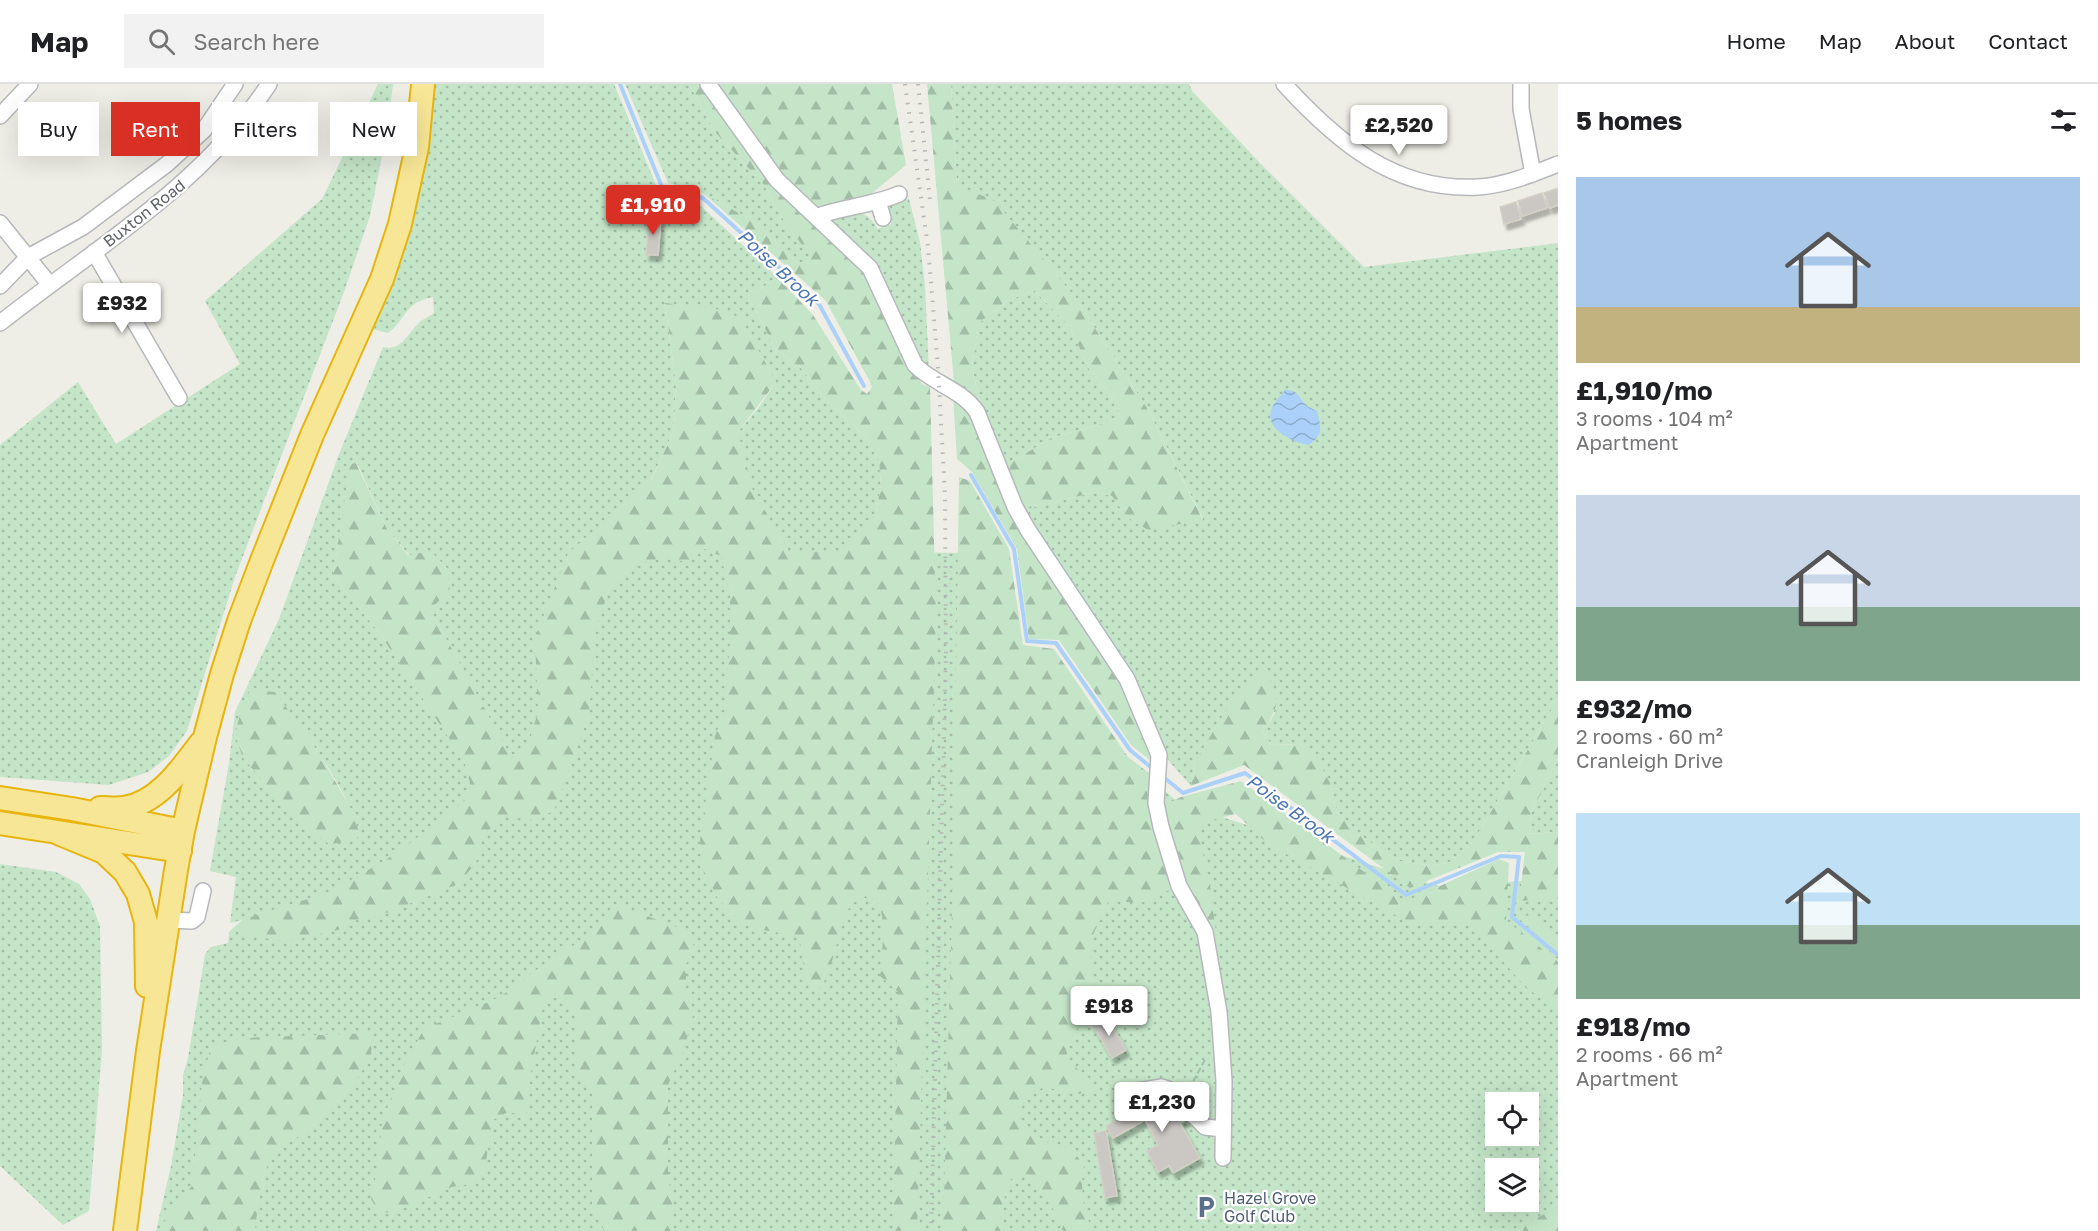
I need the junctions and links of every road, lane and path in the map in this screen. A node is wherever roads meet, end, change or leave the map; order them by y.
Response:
1 (30, 84) edge
2 (235, 84) edge
3 (269, 84) edge
4 (423, 84) edge
5 (708, 84) edge
6 (1284, 84) edge
7 (1521, 84) edge
8 (0, 116) edge
9 (1558, 164) edge
10 (1533, 174) junction
11 (899, 194) dead end
12 (878, 201) junction
13 (818, 216) junction
14 (883, 218) dead end
15 (0, 223) edge
16 (94, 252) junction
17 (28, 257) junction
18 (50, 285) junction
19 (0, 286) edge
20 (0, 323) edge
21 (179, 399) dead end
22 (205, 737) junction
23 (0, 798) edge
24 (72, 809) junction
25 (8, 825) edge
26 (58, 833) junction
27 (181, 841) junction
28 (203, 891) dead end
29 (169, 920) junction
30 (148, 1051) junction
31 (1222, 1055) junction
32 (1173, 1093) junction
33 (1124, 1094) dead end
34 (1223, 1130) junction
35 (1223, 1158) dead end
36 (125, 1231) edge

1 - 8 street
2 - 17 street, Buxton Road
3 - 16 street, Buxton Road
4 - 22 highway
5 - 13 street
6 - 10 street
7 - 10 street
9 - 10 street
11 - 12 street
12 - 13 street
12 - 14 street
13 - 31 street
15 - 17 street
16 - 18 street, Buxton Road
16 - 21 street
17 - 18 street
17 - 19 street, Buxton Road
18 - 20 street, Buxton Road
22 - 24 highway
22 - 27 highway
23 - 24 highway
24 - 27 highway
25 - 26 highway
26 - 27 highway
26 - 30 highway
27 - 29 highway
28 - 29 street
29 - 30 highway
30 - 36 highway
31 - 32 path
31 - 34 street
32 - 33 street
32 - 34 street
34 - 35 street

